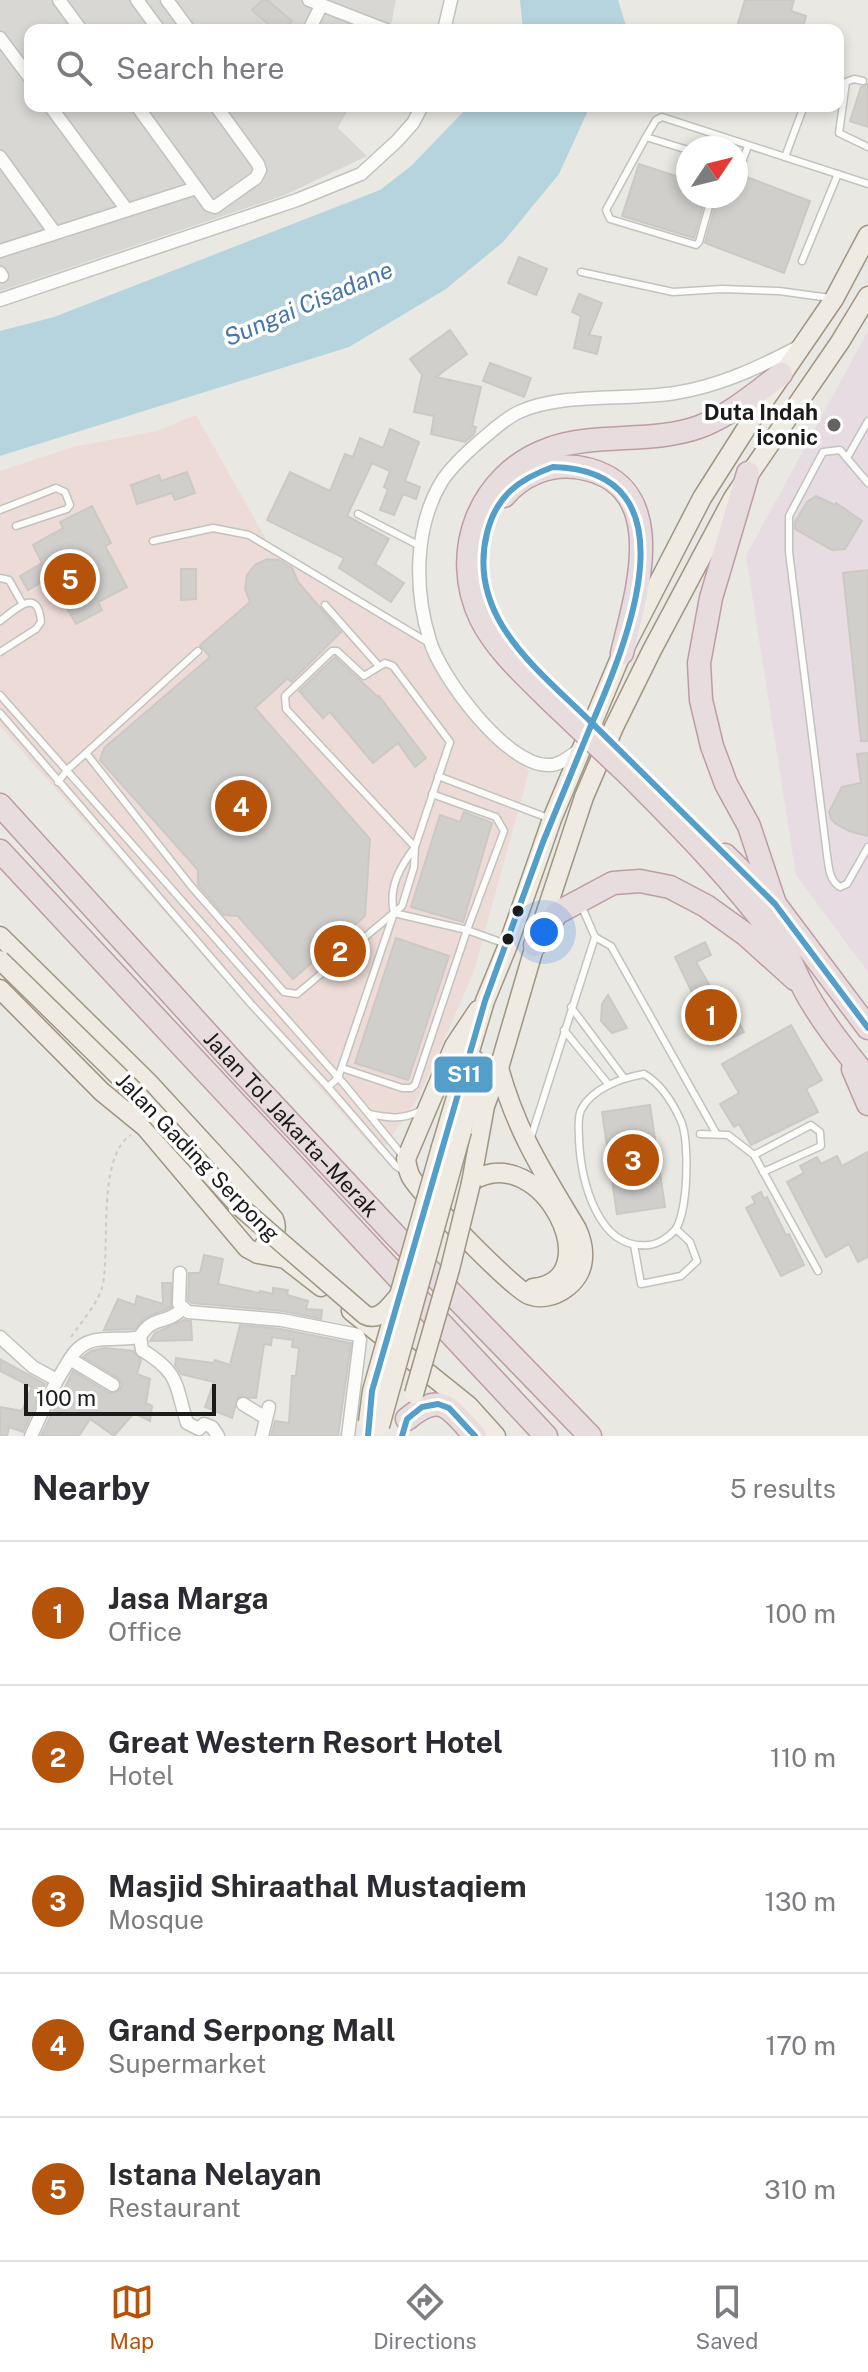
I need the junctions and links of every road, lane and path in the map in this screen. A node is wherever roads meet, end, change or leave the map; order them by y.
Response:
1 (59, 0) edge
2 (137, 0) edge
3 (167, 0) edge
4 (451, 0) edge
5 (315, 3) edge
6 (77, 24) edge
7 (155, 24) edge
8 (185, 24) edge
9 (310, 24) edge
10 (372, 24) edge
11 (445, 24) edge
12 (0, 38) edge
13 (24, 70) edge
14 (863, 81) dead end
15 (844, 94) edge
16 (54, 112) edge
17 (141, 112) edge
18 (220, 112) edge
19 (419, 112) edge
20 (802, 112) edge
21 (841, 112) edge
22 (718, 136) edge
23 (646, 137) junction
24 (676, 146) edge
25 (748, 146) edge
26 (868, 147) edge
27 (0, 157) edge
28 (785, 157) junction
29 (838, 174) junction
30 (868, 184) edge
31 (196, 188) junction
32 (709, 208) edge
33 (127, 210) junction
34 (55, 233) junction
35 (868, 235) edge
36 (0, 251) edge
37 (802, 261) dead end
38 (581, 272) dead end
39 (834, 299) junction
40 (0, 300) edge
41 (866, 306) edge
42 (802, 345) junction
43 (781, 374) junction
44 (868, 421) edge
45 (847, 458) junction
46 (748, 473) junction
47 (868, 483) edge
48 (0, 510) edge
49 (358, 514) dead end
50 (16, 526) dead end
51 (153, 541) dead end
52 (422, 547) junction
53 (0, 578) edge
54 (22, 603) junction
55 (325, 605) dead end
56 (0, 621) edge
57 (431, 644) junction
58 (198, 651) dead end
59 (0, 652) edge
60 (622, 653) junction
61 (378, 665) junction
62 (0, 695) edge
63 (556, 696) junction
64 (0, 713) edge
65 (581, 749) junction
66 (86, 753) junction
67 (68, 769) junction
68 (632, 769) junction
69 (438, 776) junction
70 (58, 782) junction
71 (432, 794) junction
72 (0, 805) edge
73 (552, 819) junction
74 (415, 847) junction
75 (868, 847) edge
76 (0, 851) edge
77 (580, 900) junction
78 (775, 904) junction
79 (394, 913) junction
80 (467, 930) junction
81 (0, 936) edge
82 (595, 937) junction
83 (508, 945) junction
84 (535, 945) junction
85 (0, 960) edge
86 (800, 982) junction
87 (4, 997) edge
88 (485, 1001) junction
89 (571, 1007) junction
90 (868, 1028) edge
91 (564, 1030) junction
92 (844, 1048) junction
93 (472, 1051) junction
94 (342, 1068) junction
95 (499, 1068) junction
96 (338, 1078) junction
97 (624, 1078) junction
98 (868, 1079) edge
99 (609, 1085) junction
100 (328, 1087) junction
101 (868, 1104) edge
102 (428, 1107) junction
103 (369, 1114) junction
104 (145, 1127) junction
105 (716, 1133) junction
106 (700, 1134) dead end
107 (473, 1147) junction
108 (527, 1148) junction
109 (754, 1155) junction
110 (408, 1168) junction
111 (763, 1172) junction
112 (472, 1182) junction
113 (225, 1224) junction
114 (676, 1229) junction
115 (634, 1245) junction
116 (818, 1271) dead end
117 (180, 1273) dead end
118 (514, 1284) junction
119 (403, 1291) junction
120 (182, 1309) junction
121 (0, 1337) edge
122 (140, 1337) junction
123 (72, 1356) junction
124 (57, 1380) junction
125 (113, 1385) dead end
126 (243, 1404) dead end
127 (404, 1427) edge
128 (376, 1431) edge
129 (589, 1433) edge
130 (31, 1436) edge
131 (218, 1436) edge
132 (262, 1436) edge
133 (348, 1436) edge
134 (475, 1436) edge
135 (496, 1436) edge
136 (546, 1436) edge

1 - 6 street
2 - 7 street
3 - 8 street
4 - 11 street
5 - 9 street
5 - 10 street
12 - 13 street
14 - 15 lane
16 - 33 street
17 - 31 street
18 - 31 street
19 - 40 street
20 - 28 lane
21 - 26 lane
22 - 23 lane
23 - 24 lane
23 - 32 lane
25 - 28 lane
27 - 34 street
28 - 29 lane
29 - 30 lane
29 - 37 lane
31 - 33 street
33 - 34 street
34 - 36 street
35 - 39 main road
38 - 39 lane
39 - 42 main road
41 - 46 main road
42 - 43 main road
42 - 52 street
43 - 60 main road
43 - 63 highway
44 - 45 lane
45 - 47 lane
45 - 75 lane
46 - 78 highway
46 - 84 main road
48 - 50 lane
49 - 52 lane
51 - 57 lane
52 - 57 street
53 - 54 lane
54 - 56 lane
54 - 59 lane
55 - 61 lane
57 - 65 street
58 - 66 lane
60 - 63 highway
60 - 65 main road
61 - 69 lane
61 - 74 lane
62 - 67 lane
63 - 68 highway, bridge
64 - 70 lane
65 - 73 main road
66 - 67 lane
66 - 79 lane
67 - 70 lane
67 - 96 lane
68 - 78 highway
68 - 86 highway
69 - 71 lane
69 - 73 lane
70 - 100 lane
71 - 74 lane
71 - 80 lane
72 - 129 highway, Jalan Tol Jakarta–Merak
73 - 83 main road
74 - 79 lane
74 - 79 lane
76 - 136 highway, Jalan Tol Jakarta–Merak
77 - 82 lane
77 - 84 highway
77 - 86 highway
78 - 90 highway
79 - 80 lane
79 - 94 lane
80 - 83 lane
80 - 94 lane
81 - 113 main road
82 - 89 lane
82 - 105 lane
83 - 88 main road
84 - 95 main road
85 - 119 main road, Jalan Gading Serpong, bridge
86 - 92 highway
87 - 104 main road, Jalan Gading Serpong
88 - 93 main road
88 - 102 main road
89 - 91 lane
89 - 97 lane
91 - 99 lane
91 - 108 lane
92 - 98 highway
92 - 101 highway
93 - 119 main road, bridge
93 - 128 main road, bridge
94 - 96 lane
95 - 107 main road
95 - 108 main road
96 - 100 lane
96 - 103 lane
97 - 99 lane
97 - 114 lane
99 - 115 lane
100 - 110 lane
102 - 103 lane
102 - 110 main road
103 - 110 lane
104 - 113 main road, Jalan Gading Serpong
104 - 123 path
105 - 106 lane
105 - 109 lane
107 - 112 main road
107 - 128 main road
108 - 118 main road
109 - 111 lane
109 - 111 lane
110 - 118 main road
111 - 116 lane
112 - 118 main road
112 - 127 main road, bridge
113 - 135 main road, Jalan Gading Serpong
114 - 115 lane
114 - 115 lane
117 - 120 street
119 - 128 main road, bridge
120 - 122 street
120 - 133 street
121 - 124 street
122 - 123 street
122 - 131 street
123 - 124 street
123 - 125 street
124 - 130 street
126 - 132 street
127 - 134 highway

